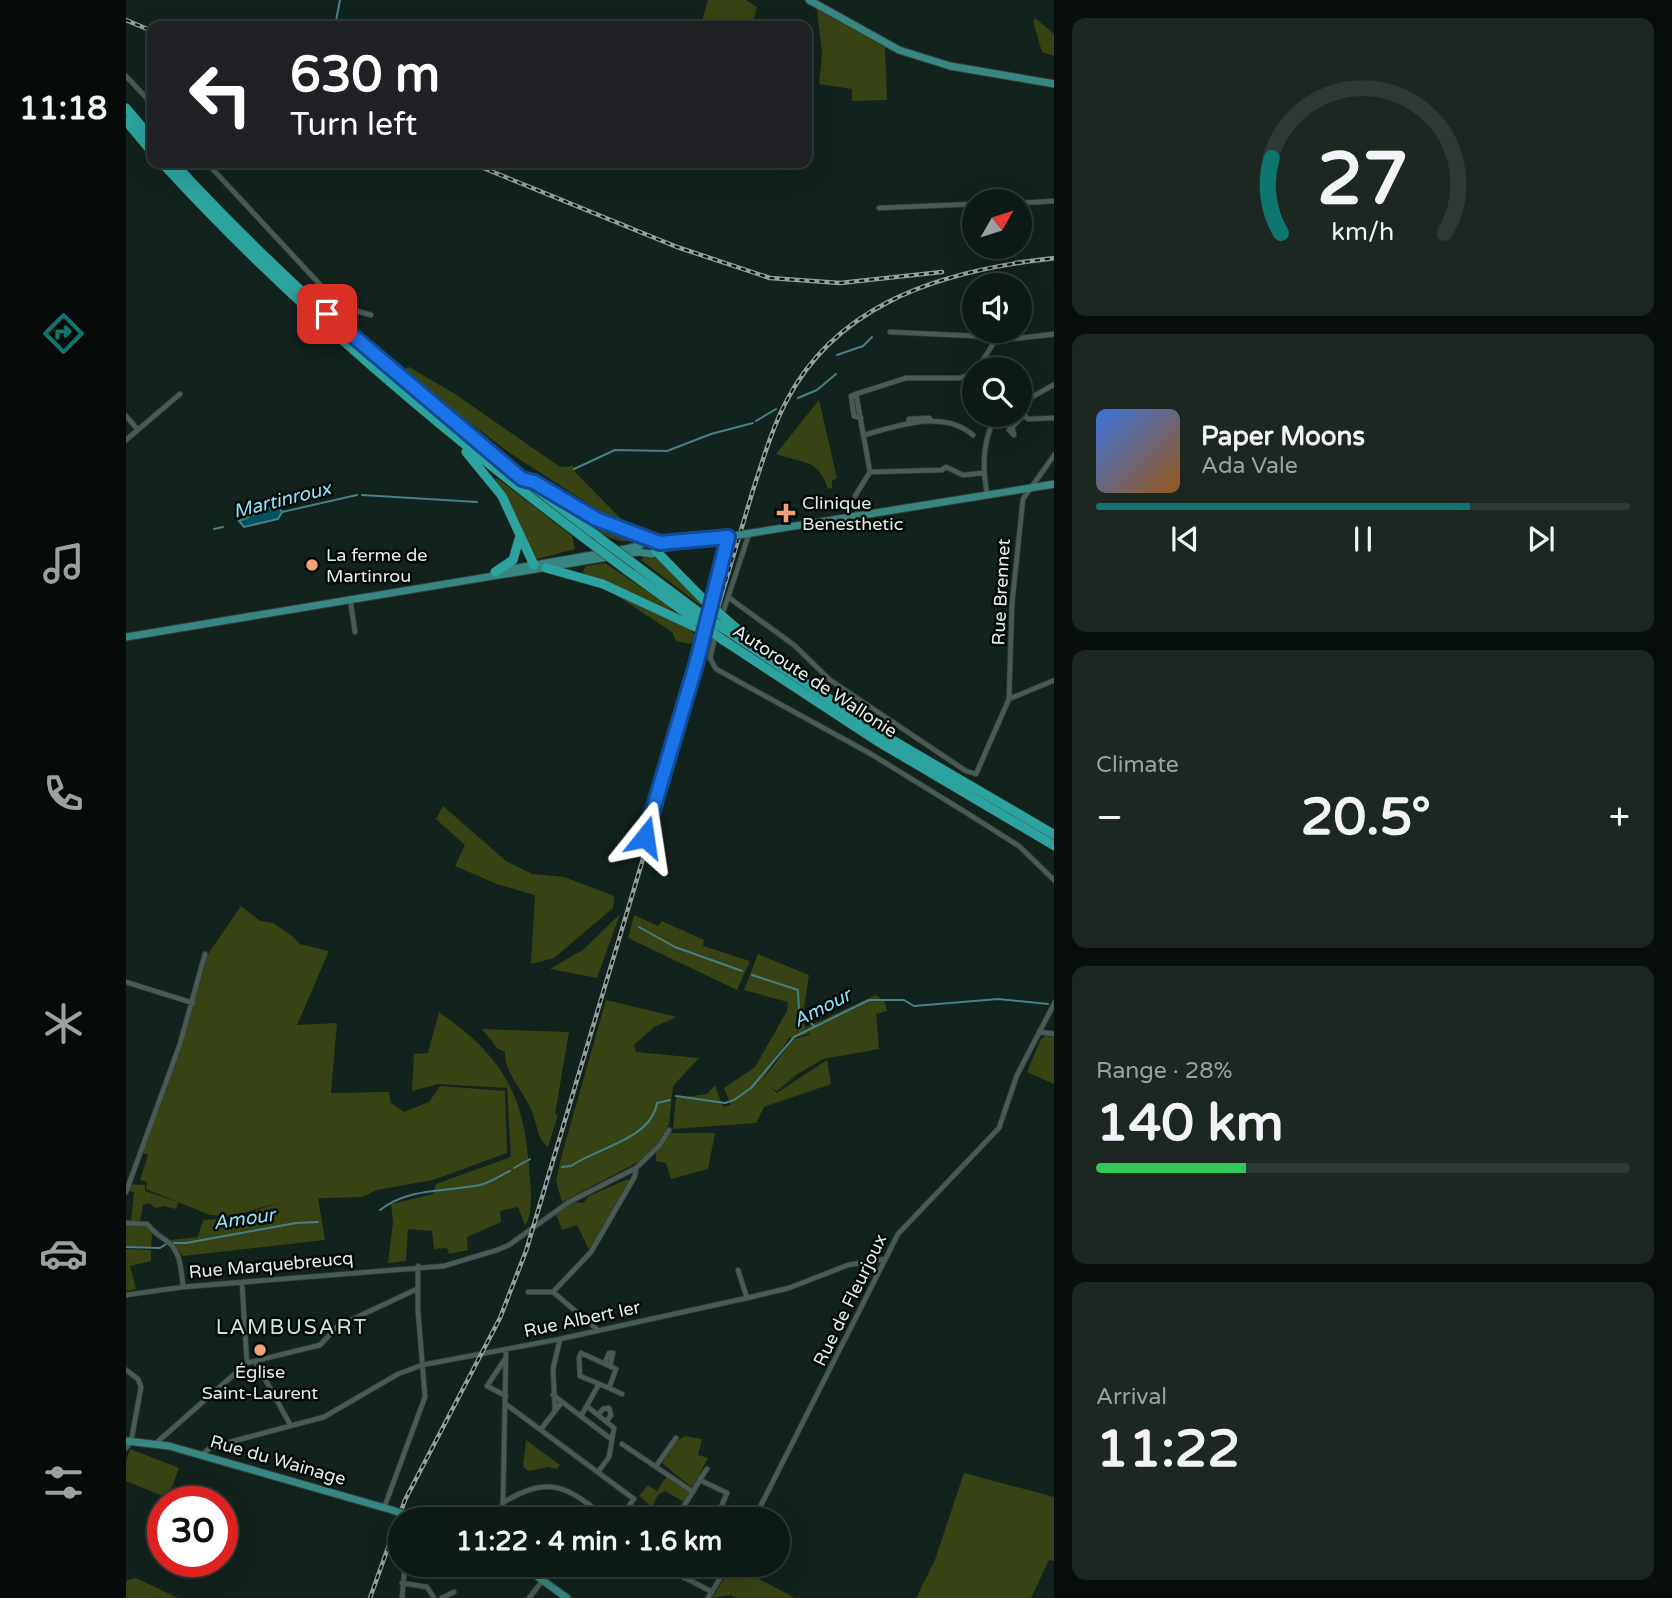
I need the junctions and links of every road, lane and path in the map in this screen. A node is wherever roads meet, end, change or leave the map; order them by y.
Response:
1 (809, 0) edge
2 (126, 76) edge
3 (1054, 84) edge
4 (147, 99) edge
5 (126, 108) edge
6 (126, 121) edge
7 (147, 133) edge
8 (147, 146) edge
9 (167, 168) edge
10 (179, 168) edge
11 (212, 168) edge
12 (1054, 201) edge
13 (1032, 202) edge
14 (962, 205) edge
15 (879, 208) dead end
16 (371, 315) dead end
17 (890, 332) dead end
18 (342, 334) junction
19 (1054, 334) edge
20 (962, 335) edge
21 (1032, 337) edge
22 (356, 346) junction
23 (962, 377) edge
24 (1054, 384) edge
25 (180, 394) dead end
26 (1032, 397) edge
27 (126, 416) edge
28 (1054, 418) edge
29 (1032, 419) edge
30 (991, 427) edge
31 (138, 430) junction
32 (449, 432) junction
33 (864, 435) junction
34 (973, 435) dead end
35 (126, 440) edge
36 (1054, 454) edge
37 (870, 472) junction
38 (983, 473) junction
39 (522, 479) junction
40 (1054, 484) edge
41 (1029, 488) junction
42 (987, 494) junction
43 (858, 515) junction
44 (747, 533) junction
45 (519, 534) junction
46 (730, 536) junction
47 (706, 540) junction
48 (647, 544) junction
49 (693, 544) junction
50 (656, 551) junction
51 (668, 553) joint
52 (575, 561) junction
53 (667, 564) junction
54 (541, 567) junction
55 (495, 572) junction
56 (577, 574) junction
57 (728, 597) junction
58 (350, 598) junction
59 (698, 620) junction
60 (726, 631) junction
61 (355, 632) dead end
62 (126, 635) edge
63 (1054, 680) edge
64 (1009, 699) junction
65 (1054, 835) edge
66 (645, 837) dead end
67 (1054, 846) edge
68 (1054, 881) edge
69 (205, 954) dead end
70 (126, 982) edge
71 (1054, 1002) edge
72 (193, 1003) junction
73 (1039, 1032) junction
74 (1054, 1034) edge
75 (669, 1130) dead end
76 (636, 1168) junction
77 (126, 1192) edge
78 (126, 1223) edge
79 (885, 1259) junction
80 (418, 1266) junction
81 (738, 1270) dead end
82 (242, 1283) junction
83 (183, 1287) junction
84 (417, 1289) junction
85 (528, 1292) dead end
86 (553, 1292) junction
87 (126, 1295) edge
88 (747, 1298) junction
89 (598, 1331) junction
90 (560, 1339) junction
91 (506, 1350) junction
92 (506, 1358) junction
93 (255, 1361) junction
94 (247, 1363) junction
95 (422, 1365) junction
96 (126, 1370) edge
97 (599, 1384) junction
98 (609, 1388) junction
99 (622, 1394) dead end
100 (553, 1395) junction
101 (507, 1397) junction
102 (562, 1402) junction
103 (507, 1405) junction
104 (588, 1407) junction
105 (555, 1410) junction
106 (598, 1415) junction
107 (581, 1416) junction
108 (607, 1421) junction
109 (291, 1426) junction
110 (541, 1429) junction
111 (676, 1438) dead end
112 (611, 1439) junction
113 (128, 1444) edge
114 (155, 1444) junction
115 (622, 1444) dead end
116 (202, 1455) junction
117 (656, 1466) junction
118 (707, 1469) dead end
119 (598, 1472) junction
120 (700, 1480) junction
121 (503, 1487) junction
122 (692, 1492) junction
123 (516, 1495) junction
124 (503, 1502) junction
125 (389, 1507) edge
126 (502, 1507) edge
127 (592, 1507) edge
128 (628, 1507) edge
129 (683, 1507) edge
130 (721, 1507) edge
131 (760, 1507) edge
132 (388, 1509) edge
133 (403, 1577) edge
134 (540, 1577) edge
135 (721, 1577) edge
136 (684, 1578) edge
137 (544, 1580) junction
138 (402, 1583) junction
139 (454, 1592) dead end
140 (712, 1592) junction
141 (402, 1598) edge
142 (434, 1598) edge
143 (442, 1598) edge
144 (529, 1598) edge
145 (567, 1598) edge
146 (708, 1598) edge

1 - 3 main road
2 - 4 street
5 - 7 highway
6 - 8 highway
9 - 18 highway, Autoroute de Wallonie
10 - 18 highway, Autoroute de Wallonie
11 - 16 street
12 - 13 street
14 - 15 street
17 - 20 street
18 - 22 highway, Autoroute de Wallonie
19 - 21 street
22 - 32 highway, Autoroute de Wallonie
22 - 39 highway, Autoroute de Wallonie
23 - 33 street
24 - 26 street
25 - 31 street
27 - 31 street
28 - 29 street
30 - 38 street
31 - 35 street
32 - 45 highway
32 - 59 highway, Autoroute de Wallonie, bridge
33 - 34 street
33 - 37 street
36 - 41 street
37 - 38 street
37 - 43 street
38 - 42 street
39 - 48 highway
39 - 59 highway, Autoroute de Wallonie, bridge
40 - 41 main road
41 - 42 main road
41 - 64 street, Rue Brennet
42 - 43 main road
43 - 44 main road
44 - 46 main road, bridge
44 - 57 street
45 - 54 highway
45 - 55 highway
46 - 47 main road
46 - 66 street
47 - 48 main road
47 - 49 main road
48 - 50 main road
48 - 52 main road
49 - 50 main road
49 - 51 main road
50 - 53 highway
51 - 53 highway
52 - 54 main road
52 - 54 main road
52 - 56 highway
53 - 60 highway, bridge
54 - 55 main road
54 - 56 highway
54 - 58 main road
55 - 58 main road
56 - 59 highway
57 - 64 street
57 - 68 street
58 - 61 street
58 - 62 main road
59 - 60 highway, bridge
59 - 60 highway, Autoroute de Wallonie, bridge
60 - 65 highway, Autoroute de Wallonie
60 - 67 highway, Autoroute de Wallonie
63 - 64 street
69 - 72 street
70 - 72 street
71 - 73 street, Rue de Fleurjoux
72 - 77 street
73 - 74 street
73 - 79 street, Rue de Fleurjoux
75 - 76 street
76 - 80 street, Rue Marquebreucq
76 - 86 street
78 - 83 street
79 - 88 street, Rue Albert Ier
79 - 131 street, Rue de Fleurjoux
80 - 82 street, Rue Marquebreucq
80 - 84 street
81 - 88 street
82 - 83 street, Rue Marquebreucq
82 - 94 street
83 - 87 street, Rue Marquebreucq
84 - 93 street
84 - 95 street
85 - 86 street
86 - 89 street
88 - 89 street, Rue Albert Ier
89 - 90 street, Rue Albert Ier
90 - 91 street, Rue Albert Ier
90 - 100 street
91 - 92 street
91 - 95 street, Rue Albert Ier
92 - 101 street
92 - 101 street
93 - 94 street
93 - 109 street
94 - 114 street
95 - 109 street, Rue Albert Ier
95 - 125 street
96 - 113 street
97 - 98 street
97 - 98 street
97 - 104 street
98 - 99 street
100 - 102 street
100 - 105 street
101 - 103 street
102 - 105 street
102 - 107 street
103 - 110 street
103 - 121 street
104 - 106 street
104 - 107 street
105 - 110 street
106 - 108 street
106 - 108 street
107 - 112 street
108 - 112 street
109 - 116 street, Rue Albert Ier
110 - 119 street
111 - 117 street
112 - 119 street
113 - 114 main road, Rue du Wainage
114 - 116 main road, Rue du Wainage
115 - 117 street
116 - 132 main road, Rue du Wainage
117 - 122 street
118 - 120 street
119 - 128 street
120 - 122 street
120 - 130 street
121 - 123 street
121 - 124 street
122 - 129 street
123 - 124 street
123 - 127 street
124 - 126 street
133 - 138 street
134 - 137 main road
135 - 140 street
136 - 140 street
137 - 144 street
137 - 145 main road
138 - 141 street
138 - 142 street
139 - 143 street
140 - 146 street

